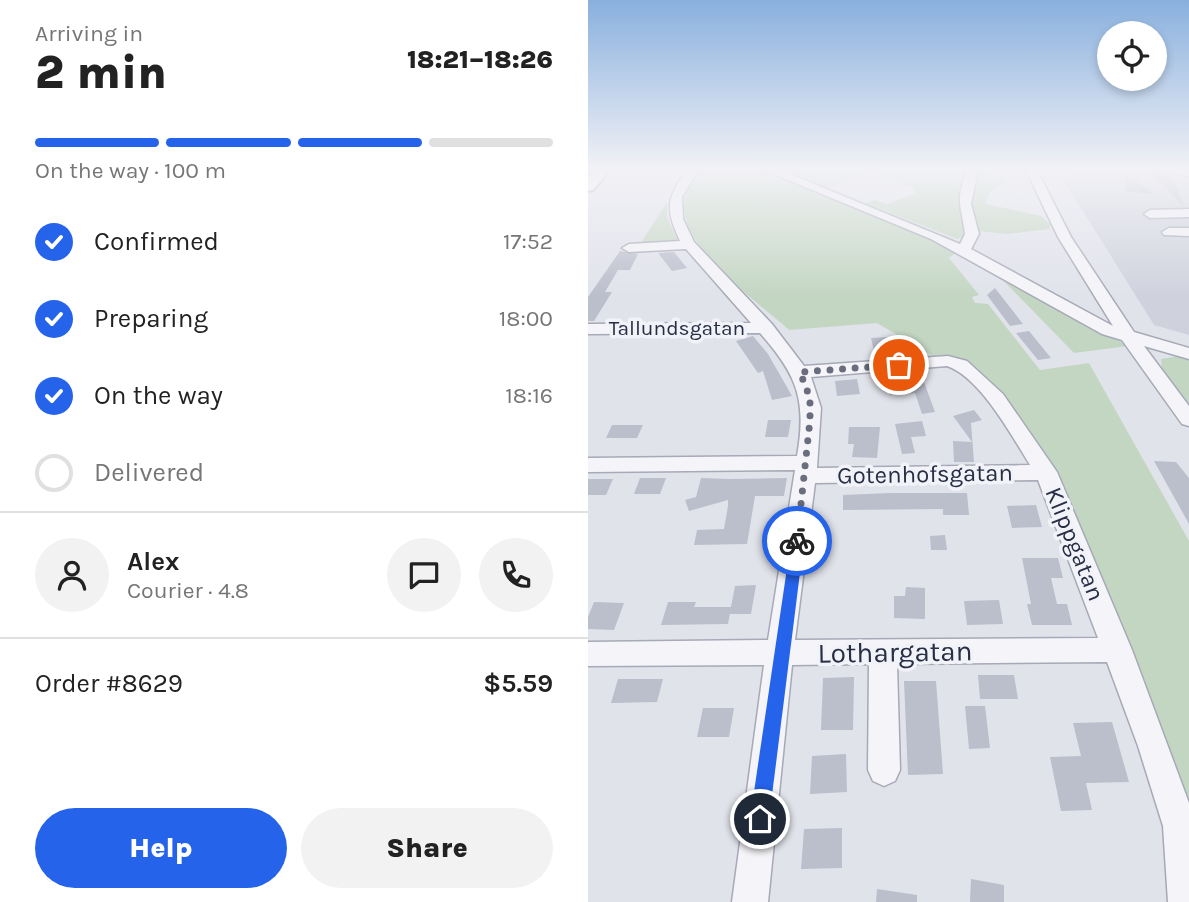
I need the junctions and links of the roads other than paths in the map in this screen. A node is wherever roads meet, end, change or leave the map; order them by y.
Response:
1 (676, 212) edge
2 (872, 212) edge
3 (968, 212) edge
4 (1051, 212) edge
5 (1189, 213) edge
6 (1189, 222) edge
7 (1159, 223) junction
8 (1189, 232) edge
9 (687, 245) junction
10 (629, 248) dead end
11 (963, 249) junction
12 (766, 328) junction
13 (588, 329) edge
14 (1128, 338) junction
15 (1189, 354) edge
16 (800, 372) junction
17 (1189, 420) edge
18 (588, 465) edge
19 (806, 469) junction
20 (1046, 472) junction
21 (1118, 650) junction
22 (780, 653) junction
23 (883, 653) junction
24 (588, 654) edge
25 (884, 770) dead end
26 (750, 902) edge
27 (1186, 902) edge

1 - 9 street
2 - 11 street
3 - 11 street
4 - 14 street
5 - 7 street
6 - 7 street
7 - 8 street
9 - 10 street
9 - 12 street
11 - 14 street
12 - 13 street, Tallundsgatan
12 - 16 street
14 - 15 street
14 - 17 street
16 - 19 street
16 - 20 street, Klippgatan
18 - 19 street, Gotenhofsgatan
19 - 20 street, Gotenhofsgatan
19 - 22 street
20 - 21 street, Klippgatan
21 - 23 street, Lothargatan
21 - 27 street, Klippgatan
22 - 23 street, Lothargatan
22 - 24 street, Lothargatan
22 - 26 street
23 - 25 street

